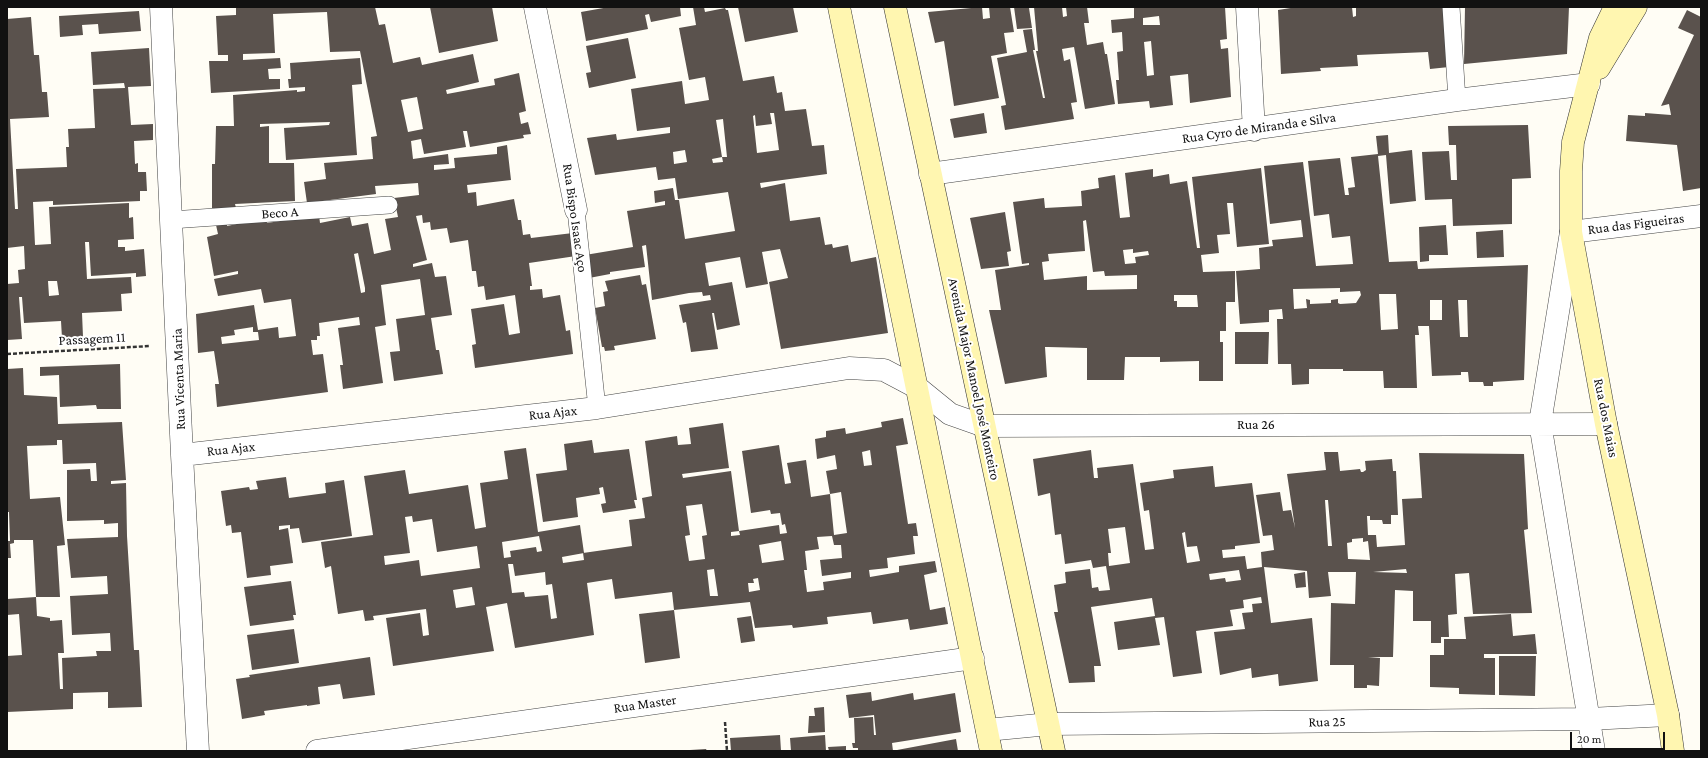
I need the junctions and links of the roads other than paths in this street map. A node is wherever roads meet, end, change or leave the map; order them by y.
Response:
1 (161, 7) edge
2 (535, 7) edge
3 (839, 7) edge
4 (895, 7) edge
5 (1247, 7) edge
6 (1451, 7) edge
7 (1601, 7) edge
8 (1615, 7) edge
9 (1636, 7) edge
10 (1600, 38) junction
11 (1589, 84) junction
12 (1457, 100) junction
13 (1254, 130) junction
14 (930, 174) junction
15 (389, 205) dead end
16 (576, 210) joint
17 (1701, 216) edge
18 (171, 220) junction
19 (1571, 232) junction
20 (918, 388) junction
21 (597, 408) junction
22 (1540, 423) junction
23 (1606, 424) junction
24 (984, 426) junction
25 (182, 455) junction
26 (973, 658) junction
27 (1668, 715) junction
28 (1588, 719) junction
29 (1049, 724) junction
30 (987, 730) junction
31 (198, 751) edge
32 (317, 751) edge
33 (991, 751) edge
34 (1054, 751) edge
35 (1594, 751) edge
36 (1673, 751) edge

1 - 18 street, Rua Vicenta Maria
2 - 16 street, Rua Bispo Isaac Aço
3 - 20 street
4 - 14 street, Avenida Major Manoel José Monteiro
5 - 13 street
6 - 12 lane
7 - 10 street
8 - 10 street, Rua dos Maias
9 - 11 street, Rua dos Maias
10 - 11 street, Rua dos Maias
11 - 12 street, Rua Cyro de Miranda e Silva
11 - 19 street, Rua dos Maias
12 - 13 street, Rua Cyro de Miranda e Silva
13 - 14 street, Rua Cyro de Miranda e Silva
14 - 24 street, Avenida Major Manoel José Monteiro
15 - 18 lane, Beco A
16 - 21 lane, Rua Bispo Isaac Aço
17 - 19 street, Rua das Figueiras
18 - 25 street, Rua Vicenta Maria
19 - 22 street
19 - 23 street, Rua dos Maias
20 - 21 street, Rua Ajax
20 - 24 street, Rua 26
20 - 26 street
21 - 25 street, Rua Ajax
22 - 23 street, Rua 26
22 - 24 street, Rua 26
22 - 28 street
23 - 27 street, Rua dos Maias
24 - 29 street, Avenida Major Manoel José Monteiro
25 - 31 street, Rua Vicenta Maria
26 - 30 street
26 - 32 street, Rua Master
27 - 28 street, Rua 25
27 - 36 street, Rua dos Maias
28 - 29 street, Rua 25
28 - 35 street
29 - 30 street, Rua 25
29 - 34 street, Avenida Major Manoel José Monteiro
30 - 33 street

